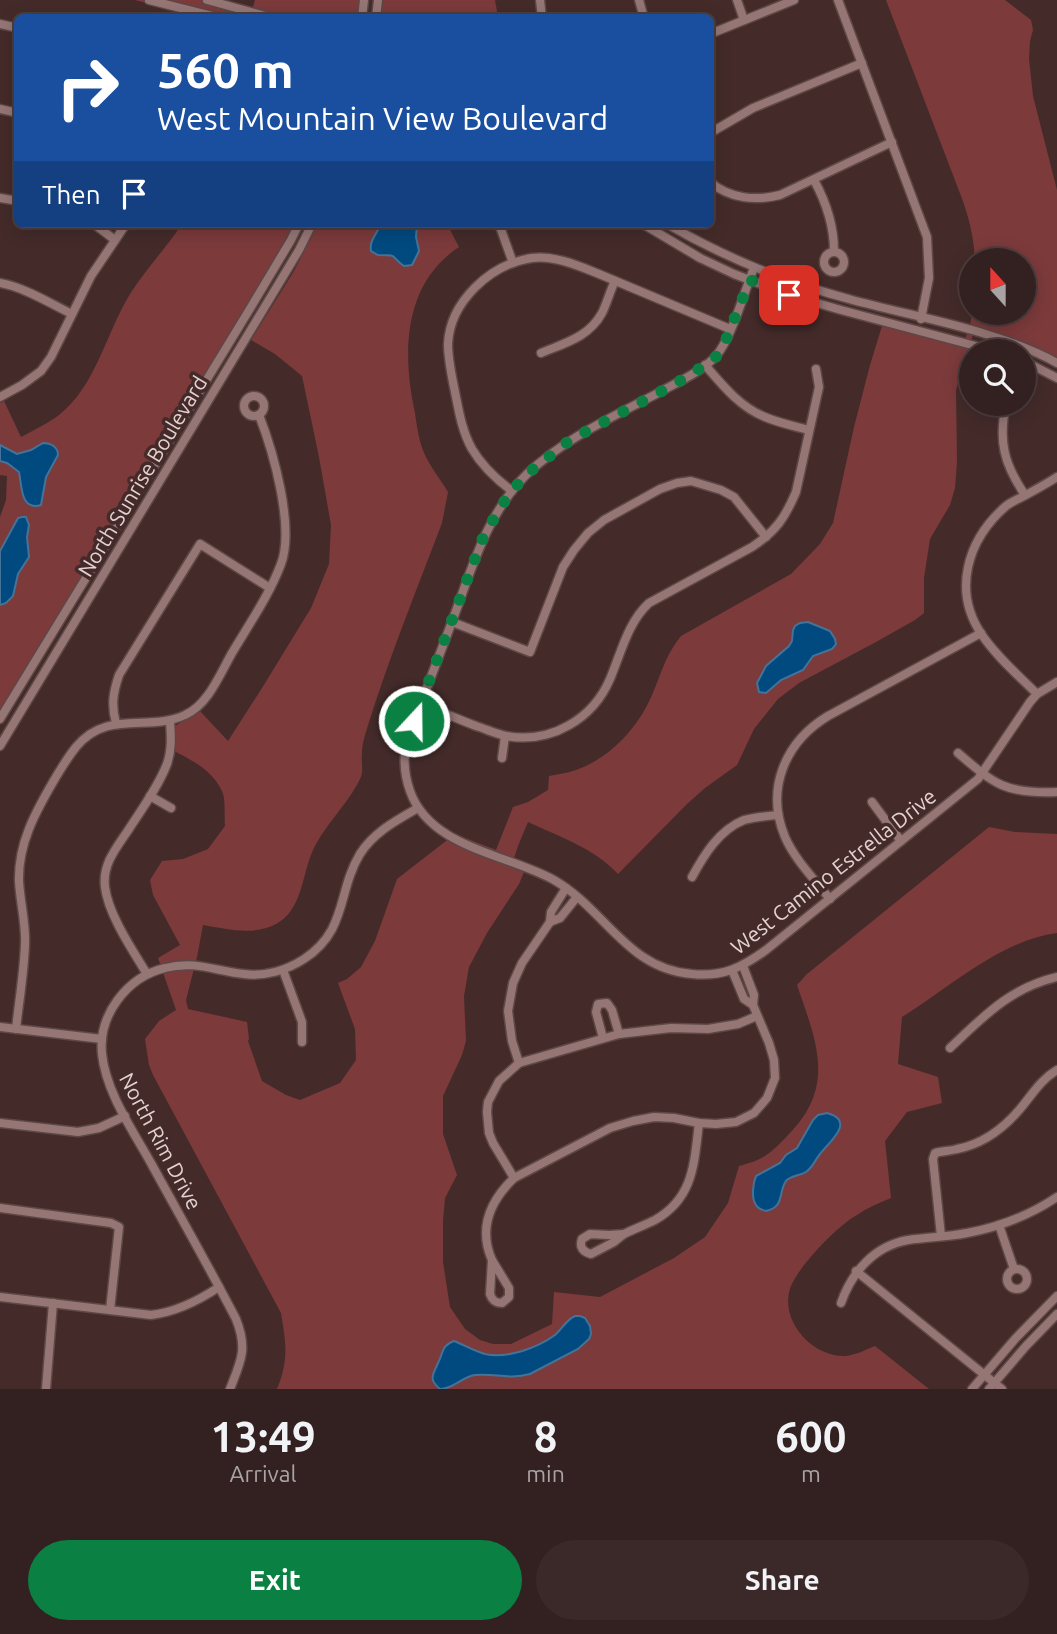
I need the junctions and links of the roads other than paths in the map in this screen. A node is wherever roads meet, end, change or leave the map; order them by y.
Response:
1 (149, 0) edge
2 (210, 0) edge
3 (737, 0) edge
4 (794, 0) edge
5 (838, 0) edge
6 (198, 14) edge
7 (259, 14) edge
8 (744, 20) junction
9 (714, 32) edge
10 (862, 63) junction
11 (714, 131) edge
12 (892, 142) junction
13 (814, 180) junction
14 (714, 185) edge
15 (99, 228) edge
16 (123, 228) edge
17 (297, 228) edge
18 (310, 228) edge
19 (500, 228) edge
20 (650, 228) edge
21 (674, 228) edge
22 (115, 240) junction
23 (834, 251) dead end
24 (513, 263) junction
25 (754, 268) junction
26 (750, 280) junction
27 (615, 281) junction
28 (0, 283) edge
29 (72, 314) junction
30 (921, 317) junction
31 (730, 329) junction
32 (919, 330) junction
33 (959, 341) edge
34 (541, 352) dead end
35 (1057, 363) edge
36 (705, 365) junction
37 (1036, 368) edge
38 (816, 369) dead end
39 (1057, 378) edge
40 (0, 397) edge
41 (259, 415) dead end
42 (1004, 416) edge
43 (809, 430) junction
44 (1057, 477) edge
45 (512, 491) junction
46 (1025, 495) junction
47 (766, 537) junction
48 (271, 588) junction
49 (452, 622) junction
50 (981, 633) junction
51 (1057, 681) edge
52 (1037, 695) junction
53 (421, 704) junction
54 (0, 719) edge
55 (170, 722) junction
56 (116, 723) junction
57 (505, 736) junction
58 (0, 746) edge
59 (958, 752) dead end
60 (502, 758) dead end
61 (983, 774) junction
62 (1057, 792) edge
63 (150, 796) junction
64 (872, 802) dead end
65 (171, 808) dead end
66 (418, 808) junction
67 (778, 814) junction
68 (901, 841) junction
69 (692, 877) dead end
70 (566, 888) junction
71 (577, 897) junction
72 (831, 899) junction
73 (550, 922) junction
74 (743, 966) junction
75 (284, 970) junction
76 (732, 970) junction
77 (147, 974) junction
78 (1057, 978) edge
79 (752, 1004) junction
80 (757, 1016) junction
81 (0, 1027) edge
82 (16, 1029) junction
83 (619, 1034) junction
84 (603, 1038) junction
85 (102, 1039) junction
86 (302, 1042) dead end
87 (950, 1048) dead end
88 (519, 1063) junction
89 (1057, 1070) edge
90 (125, 1116) junction
91 (0, 1123) edge
92 (699, 1123) junction
93 (514, 1178) junction
94 (1057, 1197) edge
95 (0, 1209) edge
96 (999, 1225) junction
97 (624, 1234) junction
98 (941, 1236) junction
99 (492, 1261) junction
100 (1014, 1269) dead end
101 (856, 1271) junction
102 (219, 1287) junction
103 (1057, 1296) edge
104 (0, 1297) edge
105 (53, 1303) junction
106 (841, 1303) dead end
107 (110, 1310) junction
108 (1057, 1314) edge
109 (989, 1381) edge
110 (46, 1389) edge
111 (229, 1389) edge
112 (972, 1389) edge
113 (1002, 1389) edge

1 - 6 street
2 - 7 street
3 - 8 street
4 - 8 street
5 - 10 street
8 - 9 street
10 - 11 street
10 - 12 street
12 - 13 street
12 - 30 street
13 - 14 street
13 - 23 street
15 - 22 street
16 - 22 street
17 - 54 street, North Sunrise Boulevard
18 - 58 street, North Sunrise Boulevard
19 - 24 street
20 - 26 street
21 - 25 street
22 - 29 street
24 - 27 street
24 - 45 street
25 - 26 street
25 - 30 street
26 - 31 street
26 - 32 street
27 - 31 street
27 - 34 street
28 - 29 street
29 - 40 street
30 - 32 street
30 - 35 street
31 - 36 street
32 - 33 street
36 - 43 street
36 - 45 street
37 - 39 street
38 - 43 street
41 - 48 street
42 - 46 street
43 - 47 street
44 - 46 street
45 - 49 street
46 - 50 street
47 - 49 street
47 - 57 street
48 - 55 street
48 - 56 street
49 - 53 street
50 - 52 street
50 - 67 street
51 - 52 street, West Camino Estrella Drive
52 - 61 street, West Camino Estrella Drive
53 - 57 street
53 - 66 street
55 - 56 street
55 - 63 street
56 - 82 street
57 - 60 street
59 - 61 street
61 - 62 street
61 - 68 street, West Camino Estrella Drive
63 - 65 street
63 - 77 street
64 - 68 street
66 - 70 street, West Camino Estrella Drive
66 - 75 street, North Rim Drive
67 - 69 street
67 - 72 street
68 - 72 street, West Camino Estrella Drive
70 - 71 street, West Camino Estrella Drive
70 - 73 street
71 - 73 street
71 - 76 street, West Camino Estrella Drive
72 - 74 street, West Camino Estrella Drive
73 - 88 street
74 - 76 street, West Camino Estrella Drive
74 - 79 street
75 - 77 street, North Rim Drive
75 - 86 street
76 - 79 street
77 - 85 street, North Rim Drive
78 - 87 street
79 - 80 street
80 - 83 street
80 - 92 street
81 - 82 street
82 - 85 street
83 - 84 street
83 - 84 street
84 - 88 street
85 - 90 street, North Rim Drive
88 - 93 street
89 - 98 street
90 - 91 street
90 - 102 street, North Rim Drive
92 - 93 street
92 - 97 street
93 - 99 street
94 - 96 street
95 - 107 street
96 - 98 street
96 - 100 street
97 - 97 street
98 - 101 street
99 - 99 street
101 - 106 street
101 - 109 street
102 - 107 street
102 - 111 street, North Rim Drive
103 - 109 street
104 - 105 street
105 - 107 street
105 - 110 street
108 - 109 street
109 - 112 street
109 - 113 street

